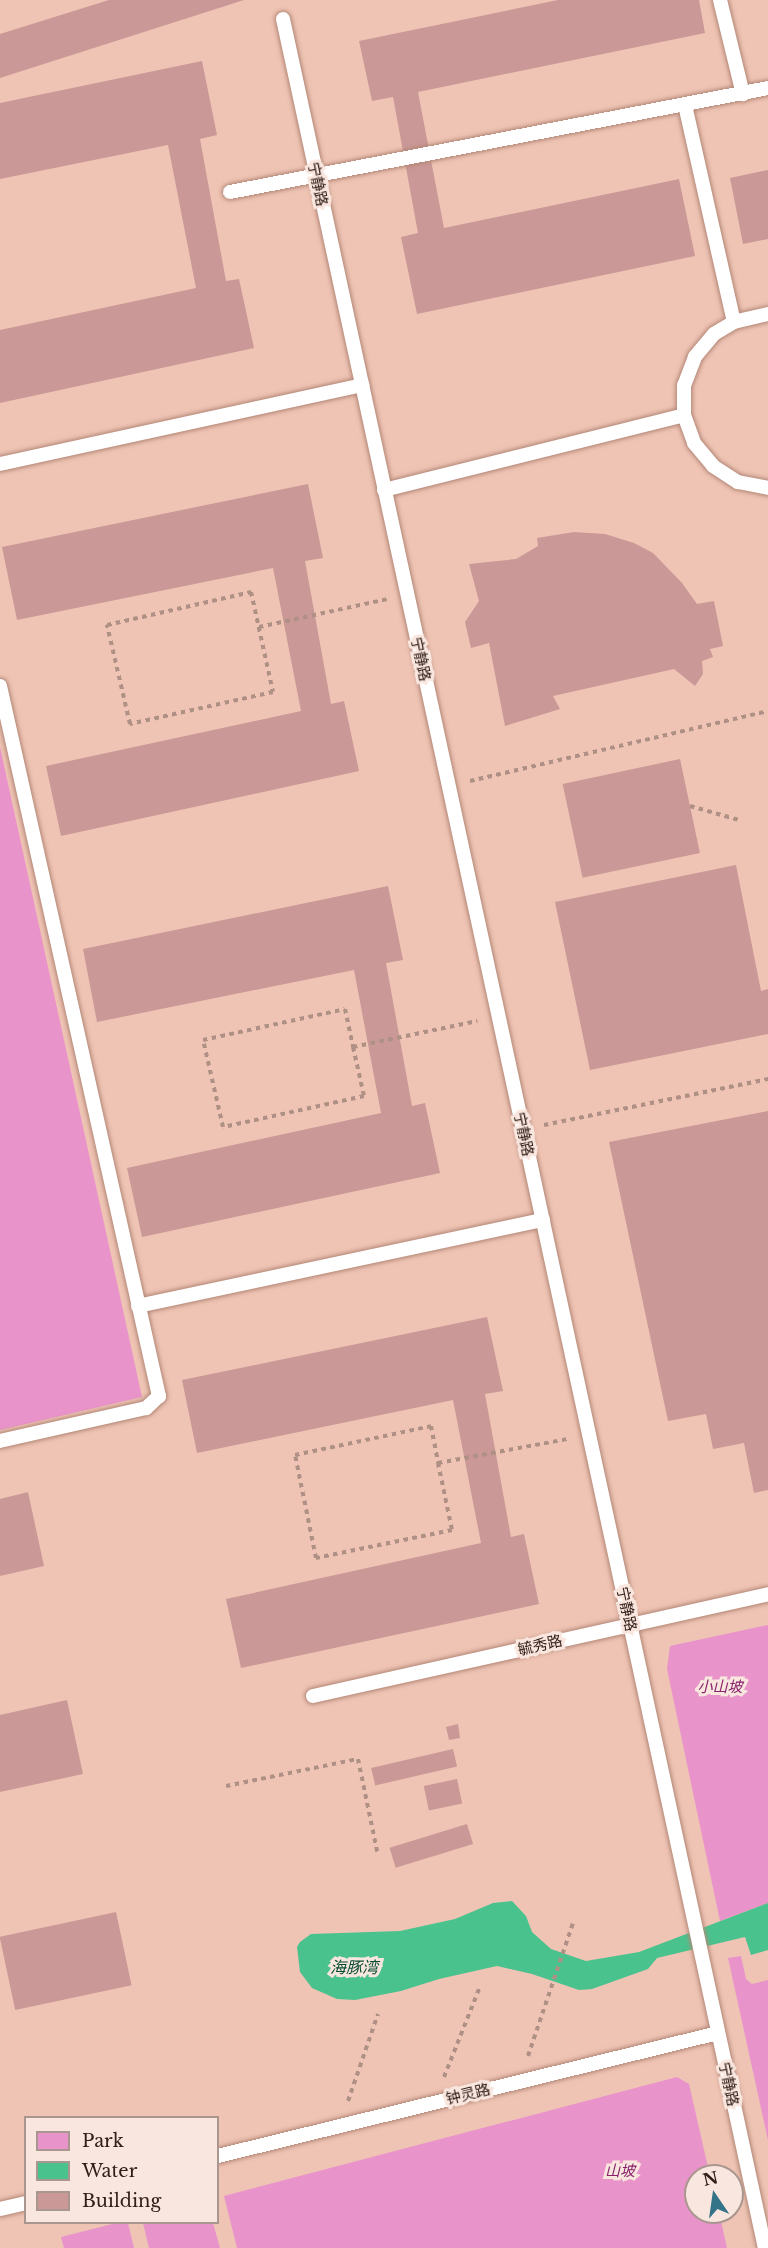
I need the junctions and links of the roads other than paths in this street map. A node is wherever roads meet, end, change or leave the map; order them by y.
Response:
1 (720, 0) edge
2 (283, 20) dead end
3 (768, 88) edge
4 (743, 94) junction
5 (685, 105) junction
6 (317, 176) junction
7 (230, 192) dead end
8 (768, 314) edge
9 (734, 322) junction
10 (362, 385) junction
11 (684, 415) junction
12 (0, 464) edge
13 (768, 488) edge
14 (384, 490) junction
15 (0, 686) edge
16 (543, 1220) junction
17 (138, 1306) junction
18 (0, 1441) edge
19 (768, 1594) edge
20 (630, 1624) junction
21 (313, 1696) dead end
22 (718, 2033) junction
23 (219, 2156) edge
24 (24, 2203) edge
25 (0, 2209) edge
26 (765, 2248) edge

1 - 4 lane
2 - 6 lane, 宁静路
3 - 4 lane
4 - 5 lane
5 - 6 lane
5 - 9 lane
6 - 7 lane
6 - 10 lane, 宁静路
8 - 9 lane
9 - 11 lane
10 - 12 lane
10 - 14 lane, 宁静路
11 - 13 lane
11 - 14 lane
14 - 16 lane, 宁静路
15 - 17 lane
16 - 17 lane
16 - 20 lane, 宁静路
17 - 18 lane
19 - 20 lane, 毓秀路
20 - 21 lane, 毓秀路
20 - 22 lane, 宁静路
22 - 23 lane, 钟灵路
22 - 26 lane, 宁静路
24 - 25 lane

